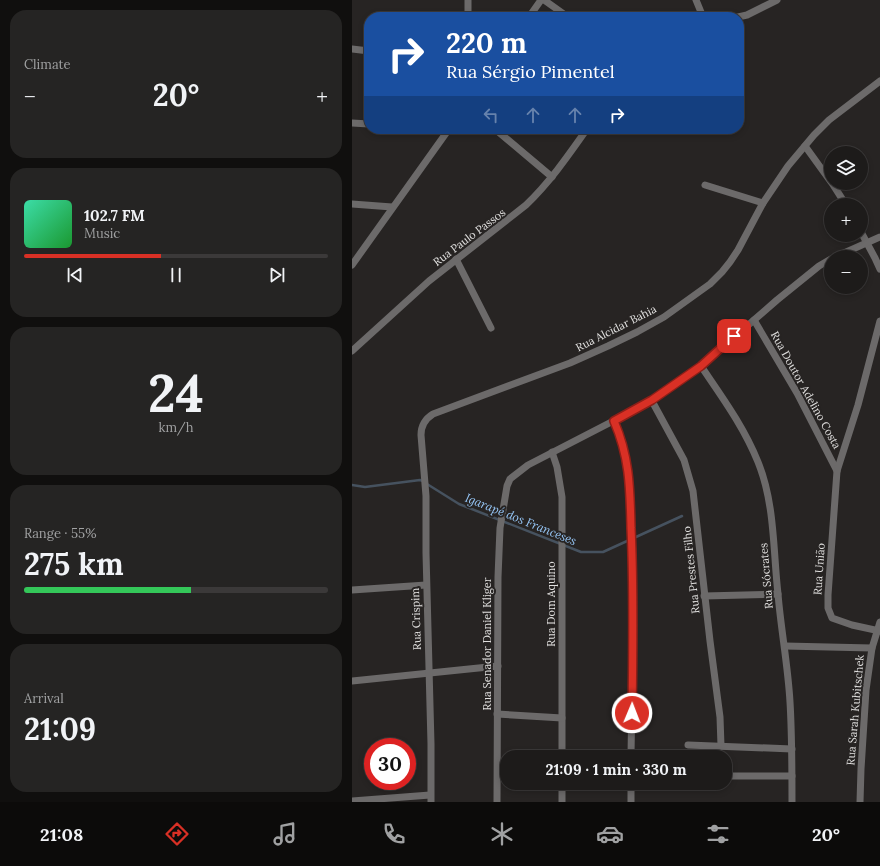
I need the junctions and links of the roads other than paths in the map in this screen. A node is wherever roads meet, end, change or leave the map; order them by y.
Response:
1 (468, 0) edge
2 (542, 0) edge
3 (696, 0) edge
4 (777, 0) edge
5 (769, 2) edge
6 (468, 12) edge
7 (533, 12) edge
8 (560, 12) edge
9 (701, 12) edge
10 (744, 16) edge
11 (352, 49) edge
12 (364, 50) edge
13 (880, 81) edge
14 (352, 123) edge
15 (364, 124) edge
16 (445, 134) edge
17 (501, 134) edge
18 (583, 134) edge
19 (805, 146) junction
20 (824, 172) edge
21 (552, 176) junction
22 (705, 185) dead end
23 (763, 203) junction
24 (352, 204) edge
25 (392, 207) junction
26 (880, 237) edge
27 (868, 241) edge
28 (866, 242) joint
29 (849, 250) edge
30 (456, 259) junction
31 (824, 263) edge
32 (352, 265) edge
33 (880, 270) edge
34 (754, 320) junction
35 (880, 321) edge
36 (491, 328) dead end
37 (352, 351) edge
38 (701, 366) junction
39 (652, 400) junction
40 (614, 421) junction
41 (421, 435) joint
42 (552, 452) junction
43 (837, 471) junction
44 (426, 585) junction
45 (352, 590) edge
46 (778, 594) junction
47 (704, 596) junction
48 (880, 622) edge
49 (878, 631) edge
50 (785, 646) junction
51 (872, 648) junction
52 (498, 666) junction
53 (429, 672) junction
54 (352, 681) edge
55 (497, 714) junction
56 (562, 718) junction
57 (688, 745) dead end
58 (721, 746) junction
59 (792, 749) junction
60 (562, 750) edge
61 (631, 750) edge
62 (732, 776) edge
63 (792, 776) junction
64 (562, 790) edge
65 (631, 790) edge
66 (431, 798) edge
67 (352, 801) edge
68 (497, 802) edge
69 (562, 802) edge
70 (631, 802) edge
71 (792, 802) edge
72 (860, 802) edge

1 - 6 street
2 - 7 street
2 - 8 street
3 - 9 street
4 - 5 street
5 - 10 street
11 - 12 street
13 - 19 street, Rua Alcidar Bahia
14 - 15 street
16 - 25 street
17 - 21 street
18 - 21 street, Rua Paulo Passos
19 - 20 street
19 - 23 street, Rua Alcidar Bahia
21 - 30 street, Rua Paulo Passos
22 - 23 street
23 - 41 street, Rua Alcidar Bahia
24 - 25 street
25 - 32 street
26 - 27 street
28 - 29 street
28 - 33 street
30 - 36 street
30 - 37 street, Rua Paulo Passos
31 - 34 street
34 - 38 street
34 - 43 street, Rua Doutor Adelino Costa
35 - 43 street
38 - 39 street
38 - 46 street, Rua Sócrates
39 - 40 street
39 - 47 street, Rua Prestes Filho
40 - 42 street
40 - 61 street
41 - 44 street, Rua Crispim
42 - 52 street, Rua Senador Daniel Kliger
42 - 56 street, Rua Dom Aquino
43 - 49 street, Rua União
44 - 45 street
44 - 53 street, Rua Crispim
46 - 47 street
46 - 50 street, Rua Sócrates
47 - 58 street, Rua Prestes Filho
48 - 49 street, Rua Sarah Kubitschek
49 - 51 street, Rua Sarah Kubitschek
50 - 51 street
50 - 59 street, Rua Sócrates
51 - 72 street, Rua Sarah Kubitschek
52 - 53 street
52 - 55 street, Rua Senador Daniel Kliger
53 - 54 street
53 - 66 street, Rua Crispim
55 - 56 street
55 - 68 street, Rua Senador Daniel Kliger
56 - 60 street, Rua Dom Aquino
57 - 58 street
58 - 59 street
59 - 63 street, Rua Sócrates
62 - 63 street
63 - 71 street, Rua Sócrates
64 - 69 street
65 - 70 street
66 - 67 street

